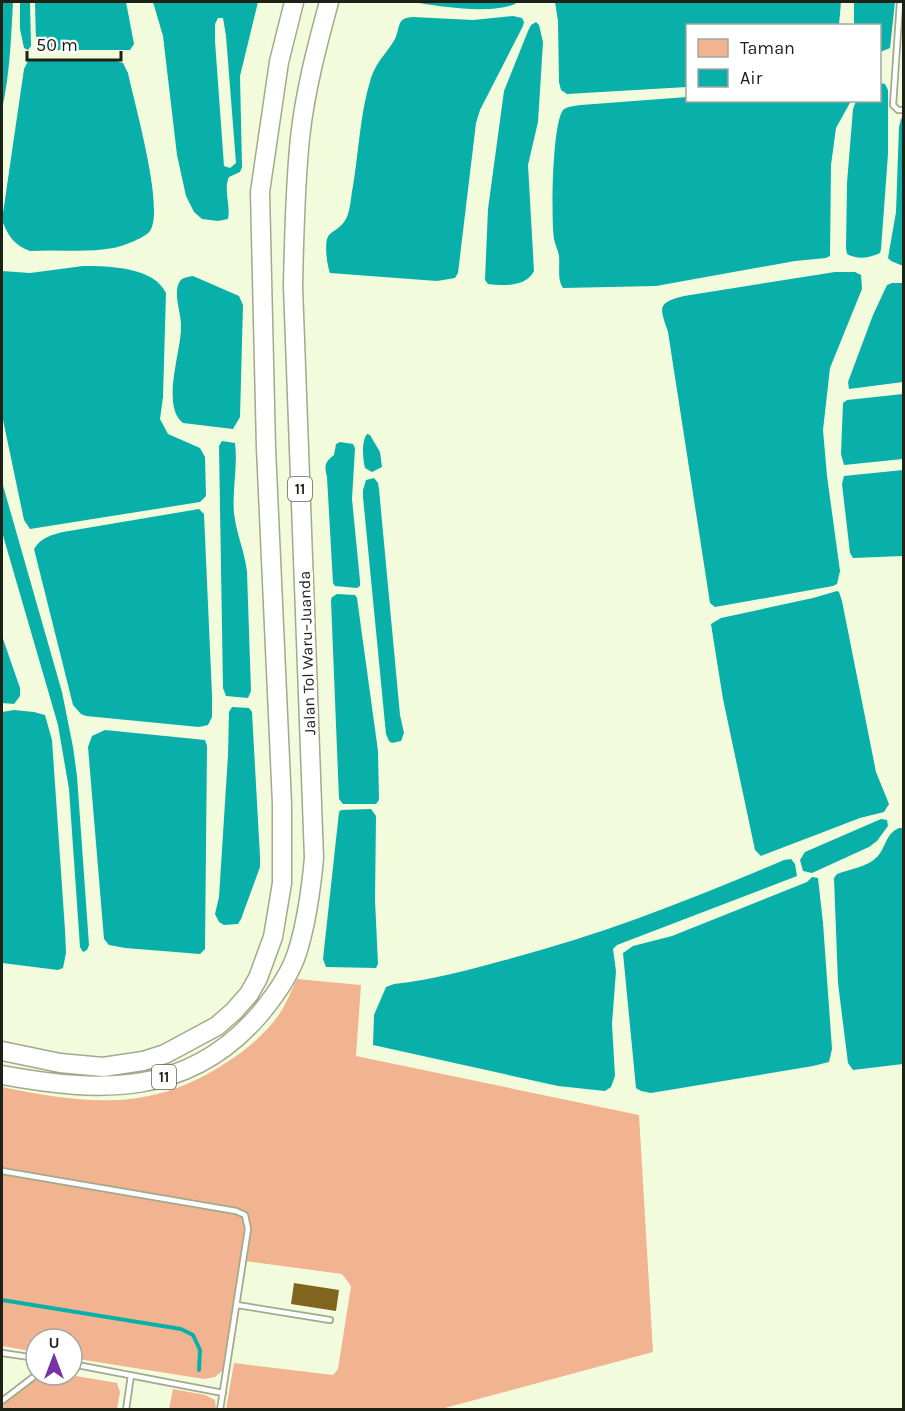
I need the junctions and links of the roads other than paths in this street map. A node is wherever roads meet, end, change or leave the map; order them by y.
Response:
1 (294, 2) edge
2 (329, 2) edge
3 (900, 2) edge
4 (903, 110) edge
5 (2, 1051) edge
6 (2, 1075) edge
7 (2, 1171) edge
8 (237, 1305) junction
9 (330, 1320) dead end
10 (2, 1353) edge
11 (24, 1356) edge
12 (84, 1366) edge
13 (131, 1375) junction
14 (24, 1384) edge
15 (223, 1393) junction
16 (2, 1401) edge
17 (126, 1410) edge
18 (220, 1410) edge

1 - 5 highway, Jalan Tol Waru–Juanda / 11
2 - 6 highway, Jalan Tol Waru–Juanda / 11
3 - 4 lane
7 - 8 lane
8 - 9 lane
8 - 15 lane
10 - 11 lane
12 - 13 lane
13 - 15 lane
13 - 17 lane
14 - 16 lane
15 - 18 lane

